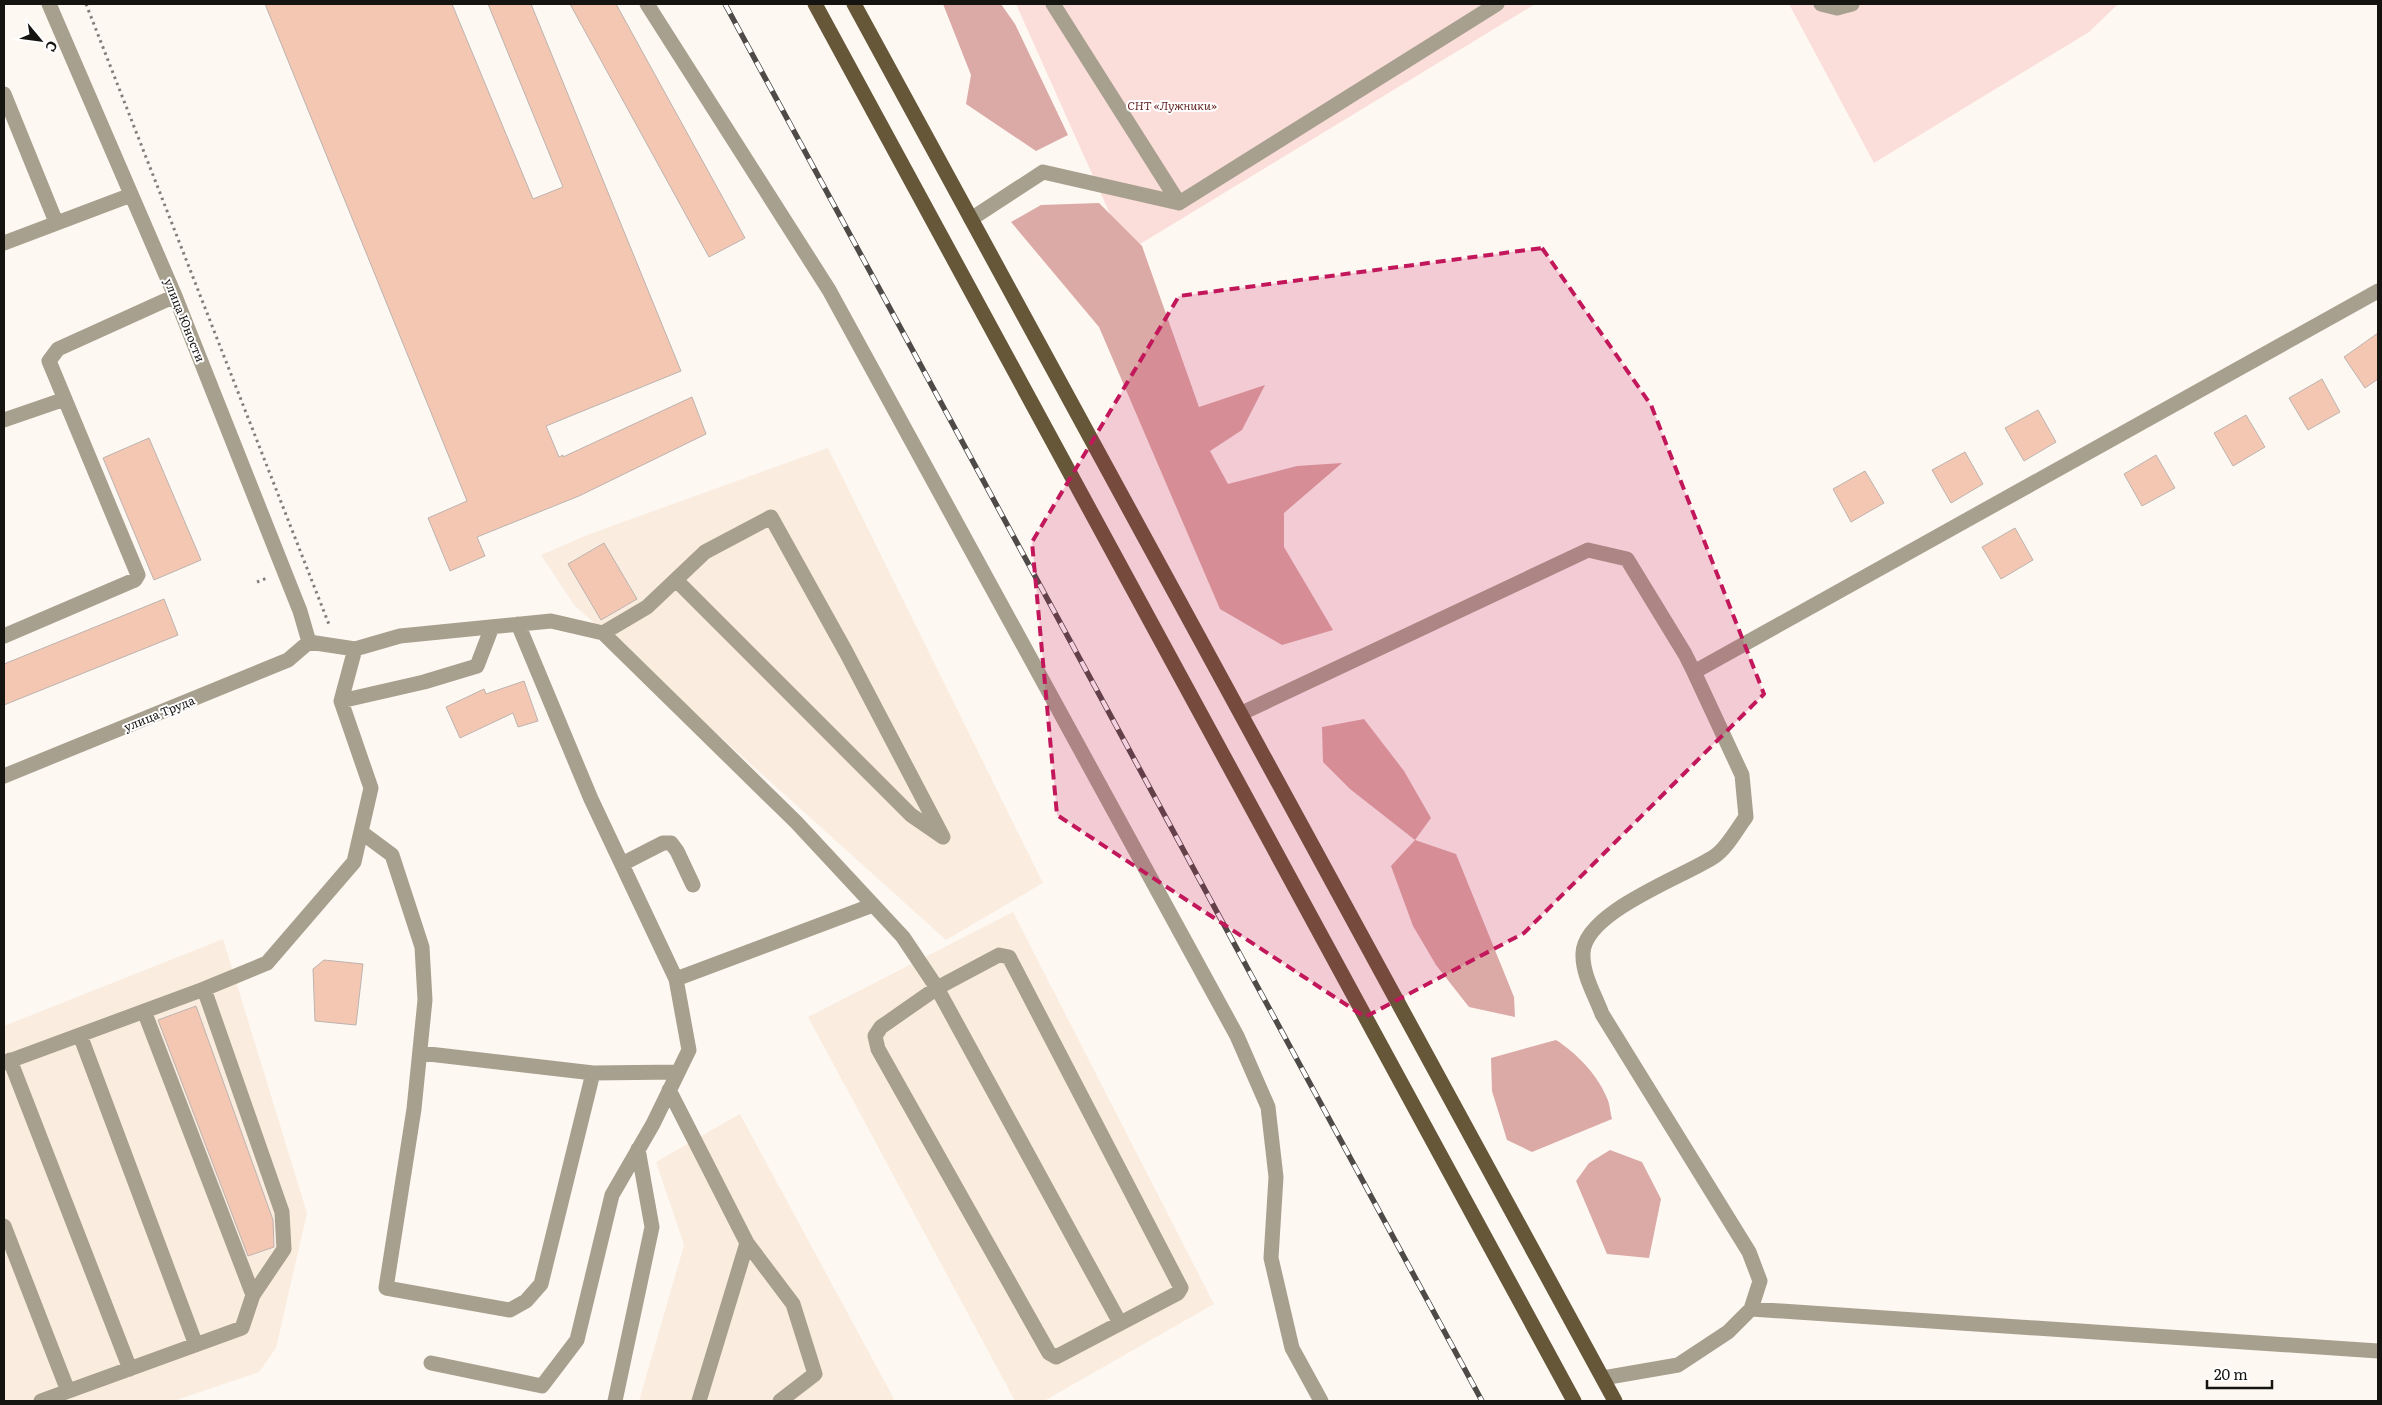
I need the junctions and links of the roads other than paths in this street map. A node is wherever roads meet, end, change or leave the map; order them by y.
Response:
1 (49, 4) edge
2 (647, 4) edge
3 (815, 4) edge
4 (854, 4) edge
5 (1053, 4) edge
6 (1497, 4) edge
7 (1821, 4) edge
8 (1852, 4) edge
9 (4, 94) edge
10 (131, 195) junction
11 (1180, 203) junction
12 (971, 219) junction
13 (56, 222) junction
14 (4, 243) edge
15 (2378, 291) edge
16 (176, 296) junction
17 (65, 399) junction
18 (4, 420) edge
19 (677, 581) junction
20 (518, 624) junction
21 (492, 627) junction
22 (603, 633) junction
23 (4, 636) edge
24 (309, 642) junction
25 (355, 649) junction
26 (1694, 672) junction
27 (341, 701) junction
28 (1242, 713) junction
29 (4, 776) edge
30 (361, 832) junction
31 (622, 864) junction
32 (693, 885) dead end
33 (873, 904) junction
34 (676, 979) junction
35 (937, 988) junction
36 (204, 989) junction
37 (144, 1011) junction
38 (80, 1035) junction
39 (420, 1053) junction
40 (7, 1062) edge
41 (678, 1072) junction
42 (593, 1073) junction
43 (669, 1090) junction
44 (638, 1149) junction
45 (4, 1226) edge
46 (747, 1243) junction
47 (253, 1295) junction
48 (1751, 1309) junction
49 (1120, 1323) junction
50 (196, 1345) junction
51 (2378, 1351) edge
52 (430, 1364) dead end
53 (130, 1369) junction
54 (1603, 1378) junction
55 (68, 1391) junction
56 (40, 1401) edge
57 (615, 1401) edge
58 (698, 1401) edge
59 (780, 1401) edge
60 (1321, 1401) edge
61 (1574, 1401) edge
62 (1615, 1401) edge

1 - 10 street, улица Юности
2 - 60 street
3 - 61 main road
4 - 12 main road
5 - 11 street
6 - 11 street
7 - 8 street
9 - 13 street
10 - 13 street
10 - 16 street, улица Юности
11 - 12 street
12 - 28 main road
13 - 14 street
15 - 26 street
16 - 17 street
16 - 24 street, улица Юности
17 - 18 street
17 - 23 street
19 - 19 street
19 - 22 street
20 - 21 street
20 - 22 street
20 - 31 street
21 - 25 street
21 - 27 street
22 - 33 street
24 - 25 street
24 - 29 street, улица Труда
25 - 27 street
26 - 28 street
26 - 48 street
27 - 30 street
28 - 54 main road
30 - 36 street
30 - 39 street
31 - 32 street
31 - 34 street
33 - 34 street
33 - 35 street
34 - 41 street
35 - 49 street
35 - 49 street
35 - 49 street
36 - 37 street
36 - 47 street
37 - 38 street
37 - 47 street
38 - 40 street
38 - 50 street
39 - 42 street
39 - 42 street
40 - 53 street
41 - 42 street
41 - 43 street
43 - 44 street
43 - 46 street
44 - 52 street
44 - 57 street
45 - 55 street
46 - 58 street
46 - 59 street
47 - 50 street
48 - 51 street
48 - 54 street
50 - 53 street
53 - 55 street
54 - 62 main road
55 - 56 street

